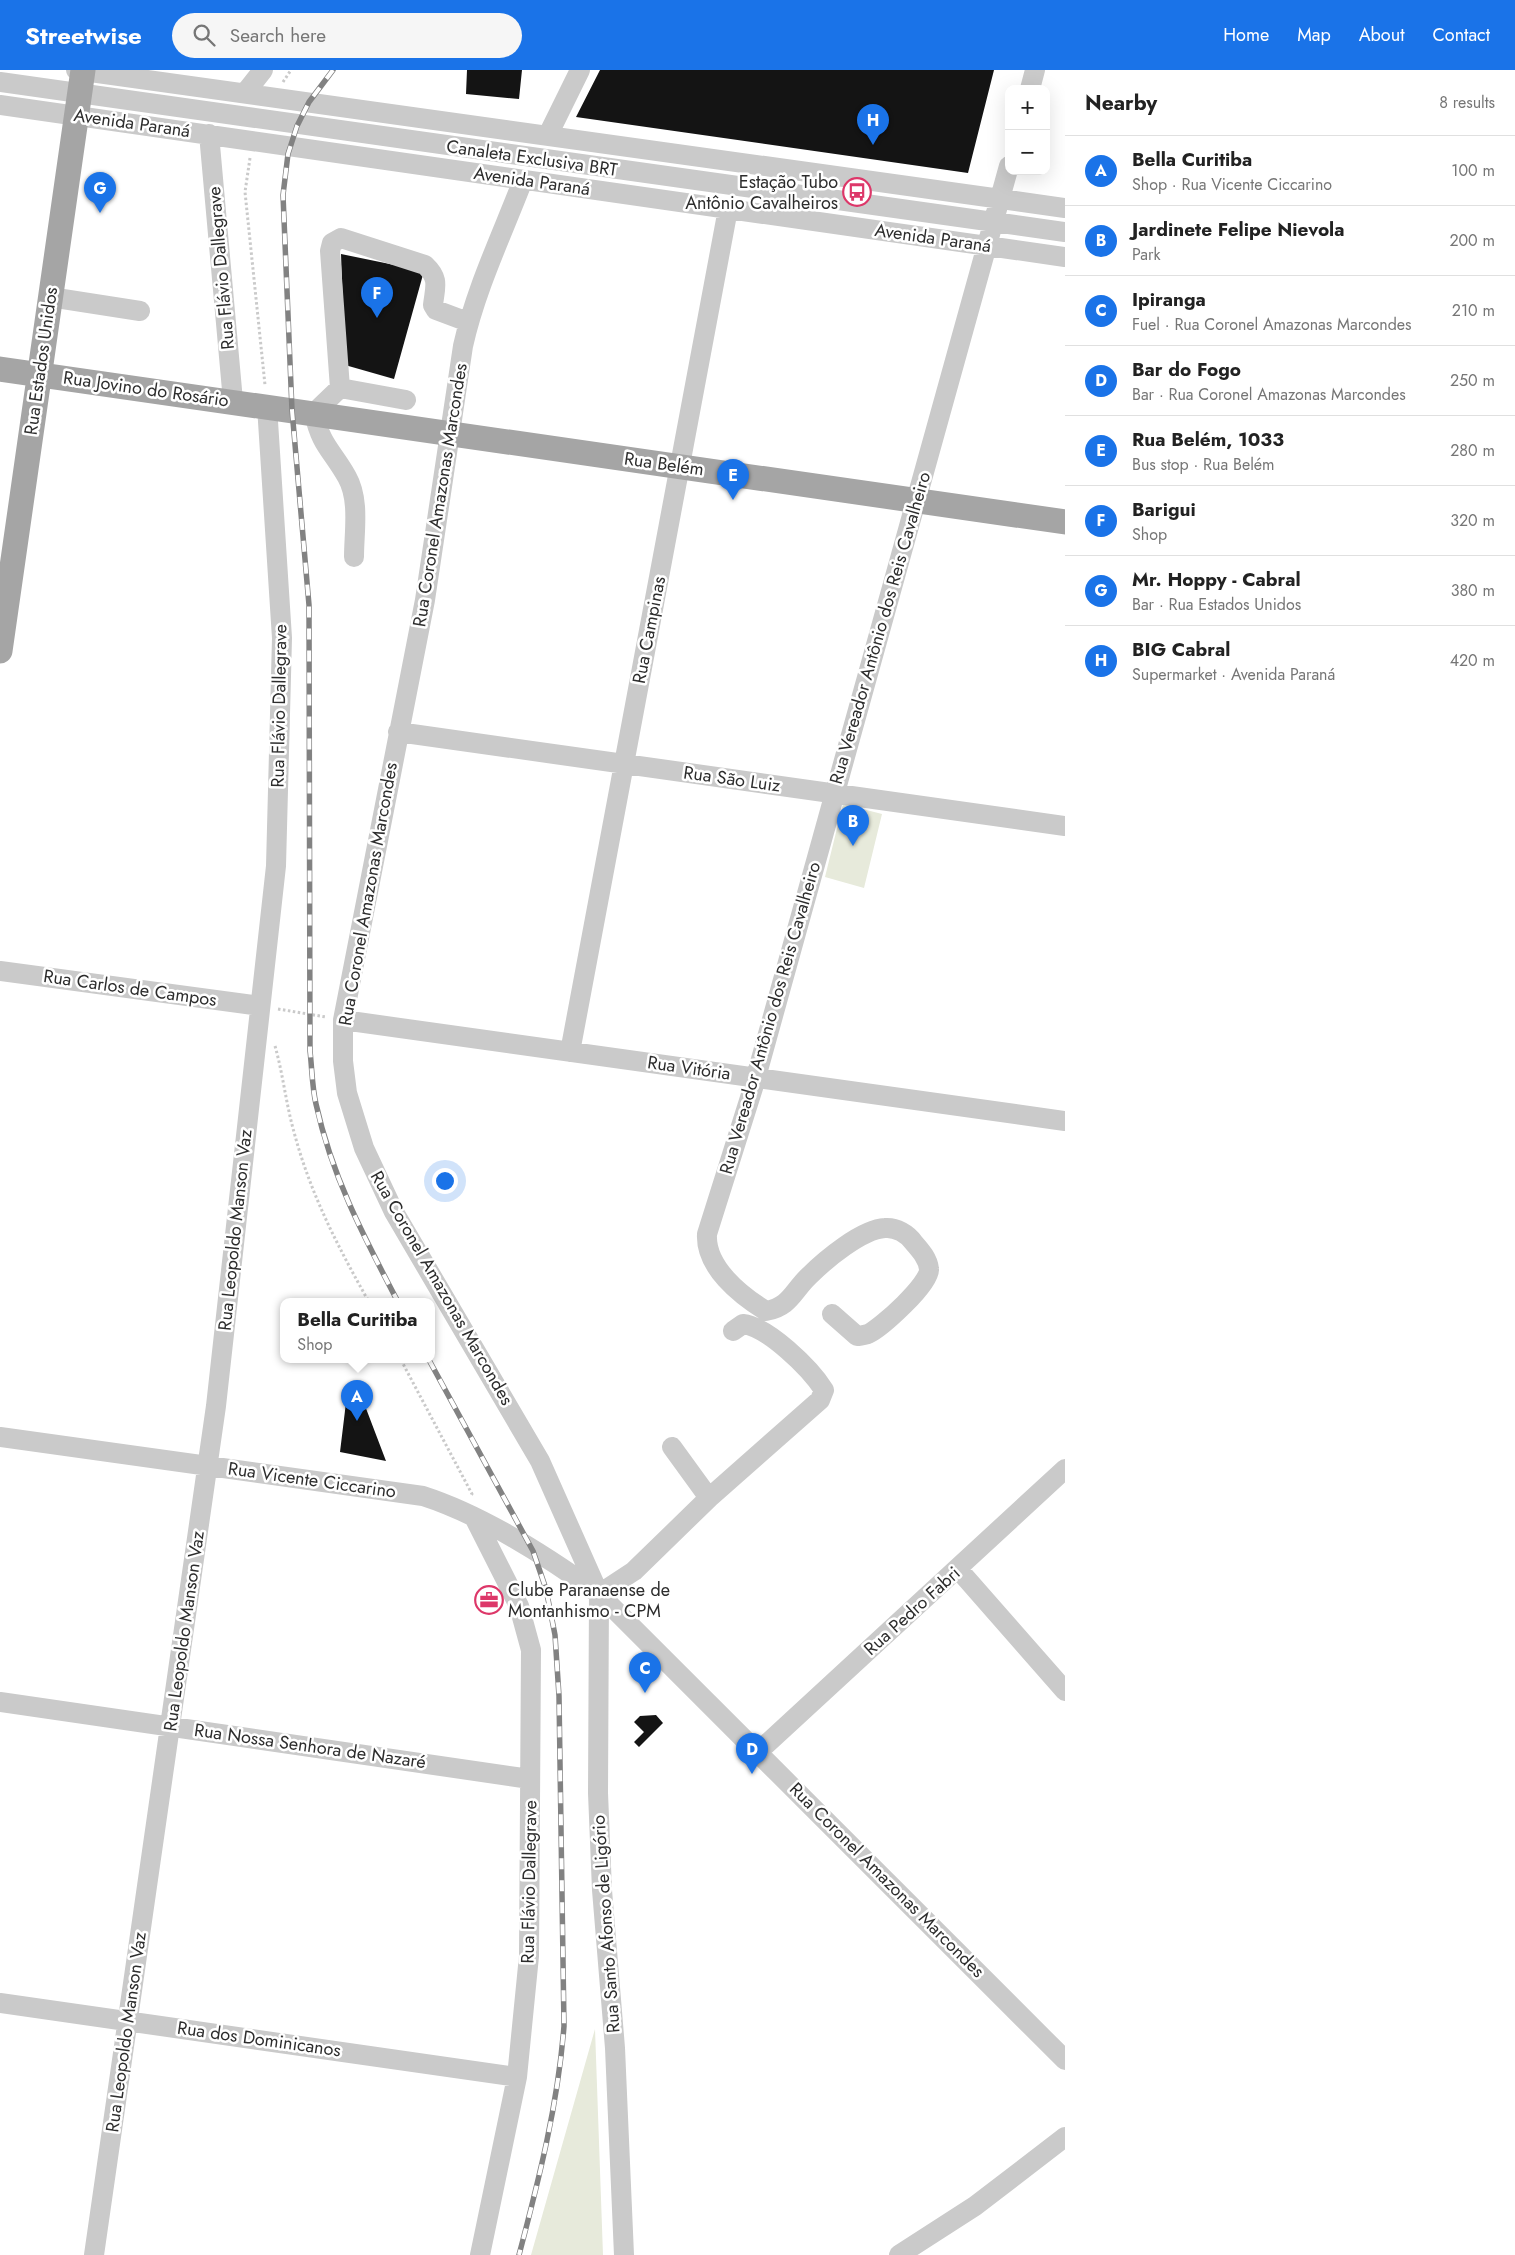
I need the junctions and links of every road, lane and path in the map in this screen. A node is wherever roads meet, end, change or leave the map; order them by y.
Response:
1 (262, 70) edge
2 (580, 70) edge
3 (1035, 70) edge
4 (0, 82) edge
5 (79, 84) edge
6 (1031, 85) edge
7 (245, 93) junction
8 (0, 105) edge
9 (209, 134) junction
10 (548, 135) junction
11 (250, 156) dead end
12 (1006, 175) edge
13 (523, 180) junction
14 (1000, 198) junction
15 (1065, 208) edge
16 (728, 209) junction
17 (993, 222) junction
18 (1065, 232) edge
19 (986, 246) junction
20 (1065, 257) edge
21 (50, 297) junction
22 (140, 311) dead end
23 (468, 322) junction
24 (0, 369) edge
25 (39, 374) junction
26 (340, 388) junction
27 (266, 396) junction
28 (233, 401) junction
29 (303, 411) junction
30 (406, 426) junction
31 (451, 433) junction
32 (680, 466) junction
33 (915, 500) junction
34 (1065, 522) edge
35 (354, 557) dead end
36 (0, 652) edge
37 (398, 732) junction
38 (624, 764) junction
39 (834, 794) junction
40 (1065, 826) edge
41 (0, 971) edge
42 (260, 1006) junction
43 (309, 1015) dead end
44 (343, 1020) junction
45 (274, 1040) dead end
46 (570, 1052) junction
47 (756, 1078) junction
48 (1065, 1122) edge
49 (367, 1298) edge
50 (832, 1314) dead end
51 (734, 1331) dead end
52 (403, 1363) edge
53 (0, 1437) edge
54 (672, 1447) dead end
55 (207, 1466) junction
56 (1065, 1470) edge
57 (472, 1494) dead end
58 (709, 1498) junction
59 (474, 1517) junction
60 (958, 1569) junction
61 (599, 1594) junction
62 (1065, 1691) edge
63 (0, 1702) edge
64 (170, 1726) junction
65 (758, 1752) junction
66 (530, 1779) junction
67 (0, 2003) edge
68 (128, 2020) junction
69 (1065, 2060) edge
70 (517, 2077) junction
71 (1065, 2137) edge
72 (94, 2255) edge
73 (480, 2255) edge
74 (624, 2255) edge
75 (898, 2255) edge

1 - 7 street
2 - 10 street
3 - 6 street
4 - 5 street, Canaleta Exclusiva BRT
5 - 7 street, Avenida Paraná
5 - 8 street, Avenida Paraná
5 - 9 street, Avenida Paraná
5 - 17 street, Canaleta Exclusiva BRT
5 - 21 main road, Rua Estados Unidos
7 - 10 street, Avenida Paraná
9 - 13 street, Avenida Paraná
9 - 28 street, Rua Flávio Dallegrave
10 - 14 street, Avenida Paraná
11 - 27 path
12 - 14 street, Rua Vereador Antônio dos Reis Cavalheiro
13 - 16 street, Avenida Paraná
13 - 23 street, Rua Coronel Amazonas Marcondes
14 - 15 street, Avenida Paraná
14 - 17 street, Rua Vereador Antônio dos Reis Cavalheiro
16 - 19 street, Avenida Paraná
16 - 32 street, Rua Campinas
17 - 18 street, Canaleta Exclusiva BRT
17 - 19 street, Rua Vereador Antônio dos Reis Cavalheiro
19 - 20 street, Avenida Paraná
19 - 33 street, Rua Vereador Antônio dos Reis Cavalheiro
21 - 22 street
21 - 25 main road, Rua Estados Unidos
23 - 26 street
23 - 31 street, Rua Coronel Amazonas Marcondes
24 - 25 main road, Rua Jovino do Rosário
25 - 28 main road, Rua Jovino do Rosário
25 - 36 main road, Rua Estados Unidos
26 - 29 street
26 - 30 street
27 - 28 main road, Rua Jovino do Rosário
27 - 29 main road, Rua Jovino do Rosário
27 - 42 street, Rua Flávio Dallegrave
29 - 30 main road, Rua Belém
29 - 35 street
30 - 31 main road, Rua Belém
31 - 32 main road, Rua Belém
31 - 37 street, Rua Coronel Amazonas Marcondes
32 - 33 main road, Rua Belém
32 - 38 street, Rua Campinas
33 - 34 main road, Rua Belém
33 - 39 street, Rua Vereador Antônio dos Reis Cavalheiro
37 - 38 street, Rua São Luiz
37 - 44 street, Rua Coronel Amazonas Marcondes
38 - 39 street, Rua São Luiz
38 - 46 street, Rua Campinas
39 - 40 street, Rua São Luiz
39 - 47 street, Rua Vereador Antônio dos Reis Cavalheiro
41 - 42 street, Rua Carlos de Campos
42 - 43 path
42 - 55 street, Rua Leopoldo Manson Vaz
44 - 46 street, Rua Vitória
44 - 61 street, Rua Coronel Amazonas Marcondes
45 - 49 path
46 - 47 street, Rua Vitória
47 - 48 street, Rua Vitória
47 - 50 street, Rua Vereador Antônio dos Reis Cavalheiro
51 - 58 street
52 - 57 path
53 - 55 street, Rua Vicente Ciccarino
54 - 58 street
55 - 59 street, Rua Vicente Ciccarino
55 - 64 street, Rua Leopoldo Manson Vaz
56 - 60 street, Rua Pedro Fabri
58 - 61 street
59 - 61 street, Rua Vicente Ciccarino
59 - 66 street, Rua Flávio Dallegrave
60 - 62 street
60 - 65 street, Rua Pedro Fabri
61 - 65 street, Rua Coronel Amazonas Marcondes
61 - 74 street, Rua Santo Afonso de Ligório
63 - 64 street, Rua Nossa Senhora de Nazaré
64 - 66 street, Rua Nossa Senhora de Nazaré
64 - 68 street, Rua Leopoldo Manson Vaz
65 - 69 street, Rua Coronel Amazonas Marcondes
66 - 70 street, Rua Flávio Dallegrave
67 - 68 street, Rua dos Dominicanos
68 - 70 street, Rua dos Dominicanos
68 - 72 street, Rua Leopoldo Manson Vaz
70 - 73 street, Rua Flávio Dallegrave
71 - 75 street

